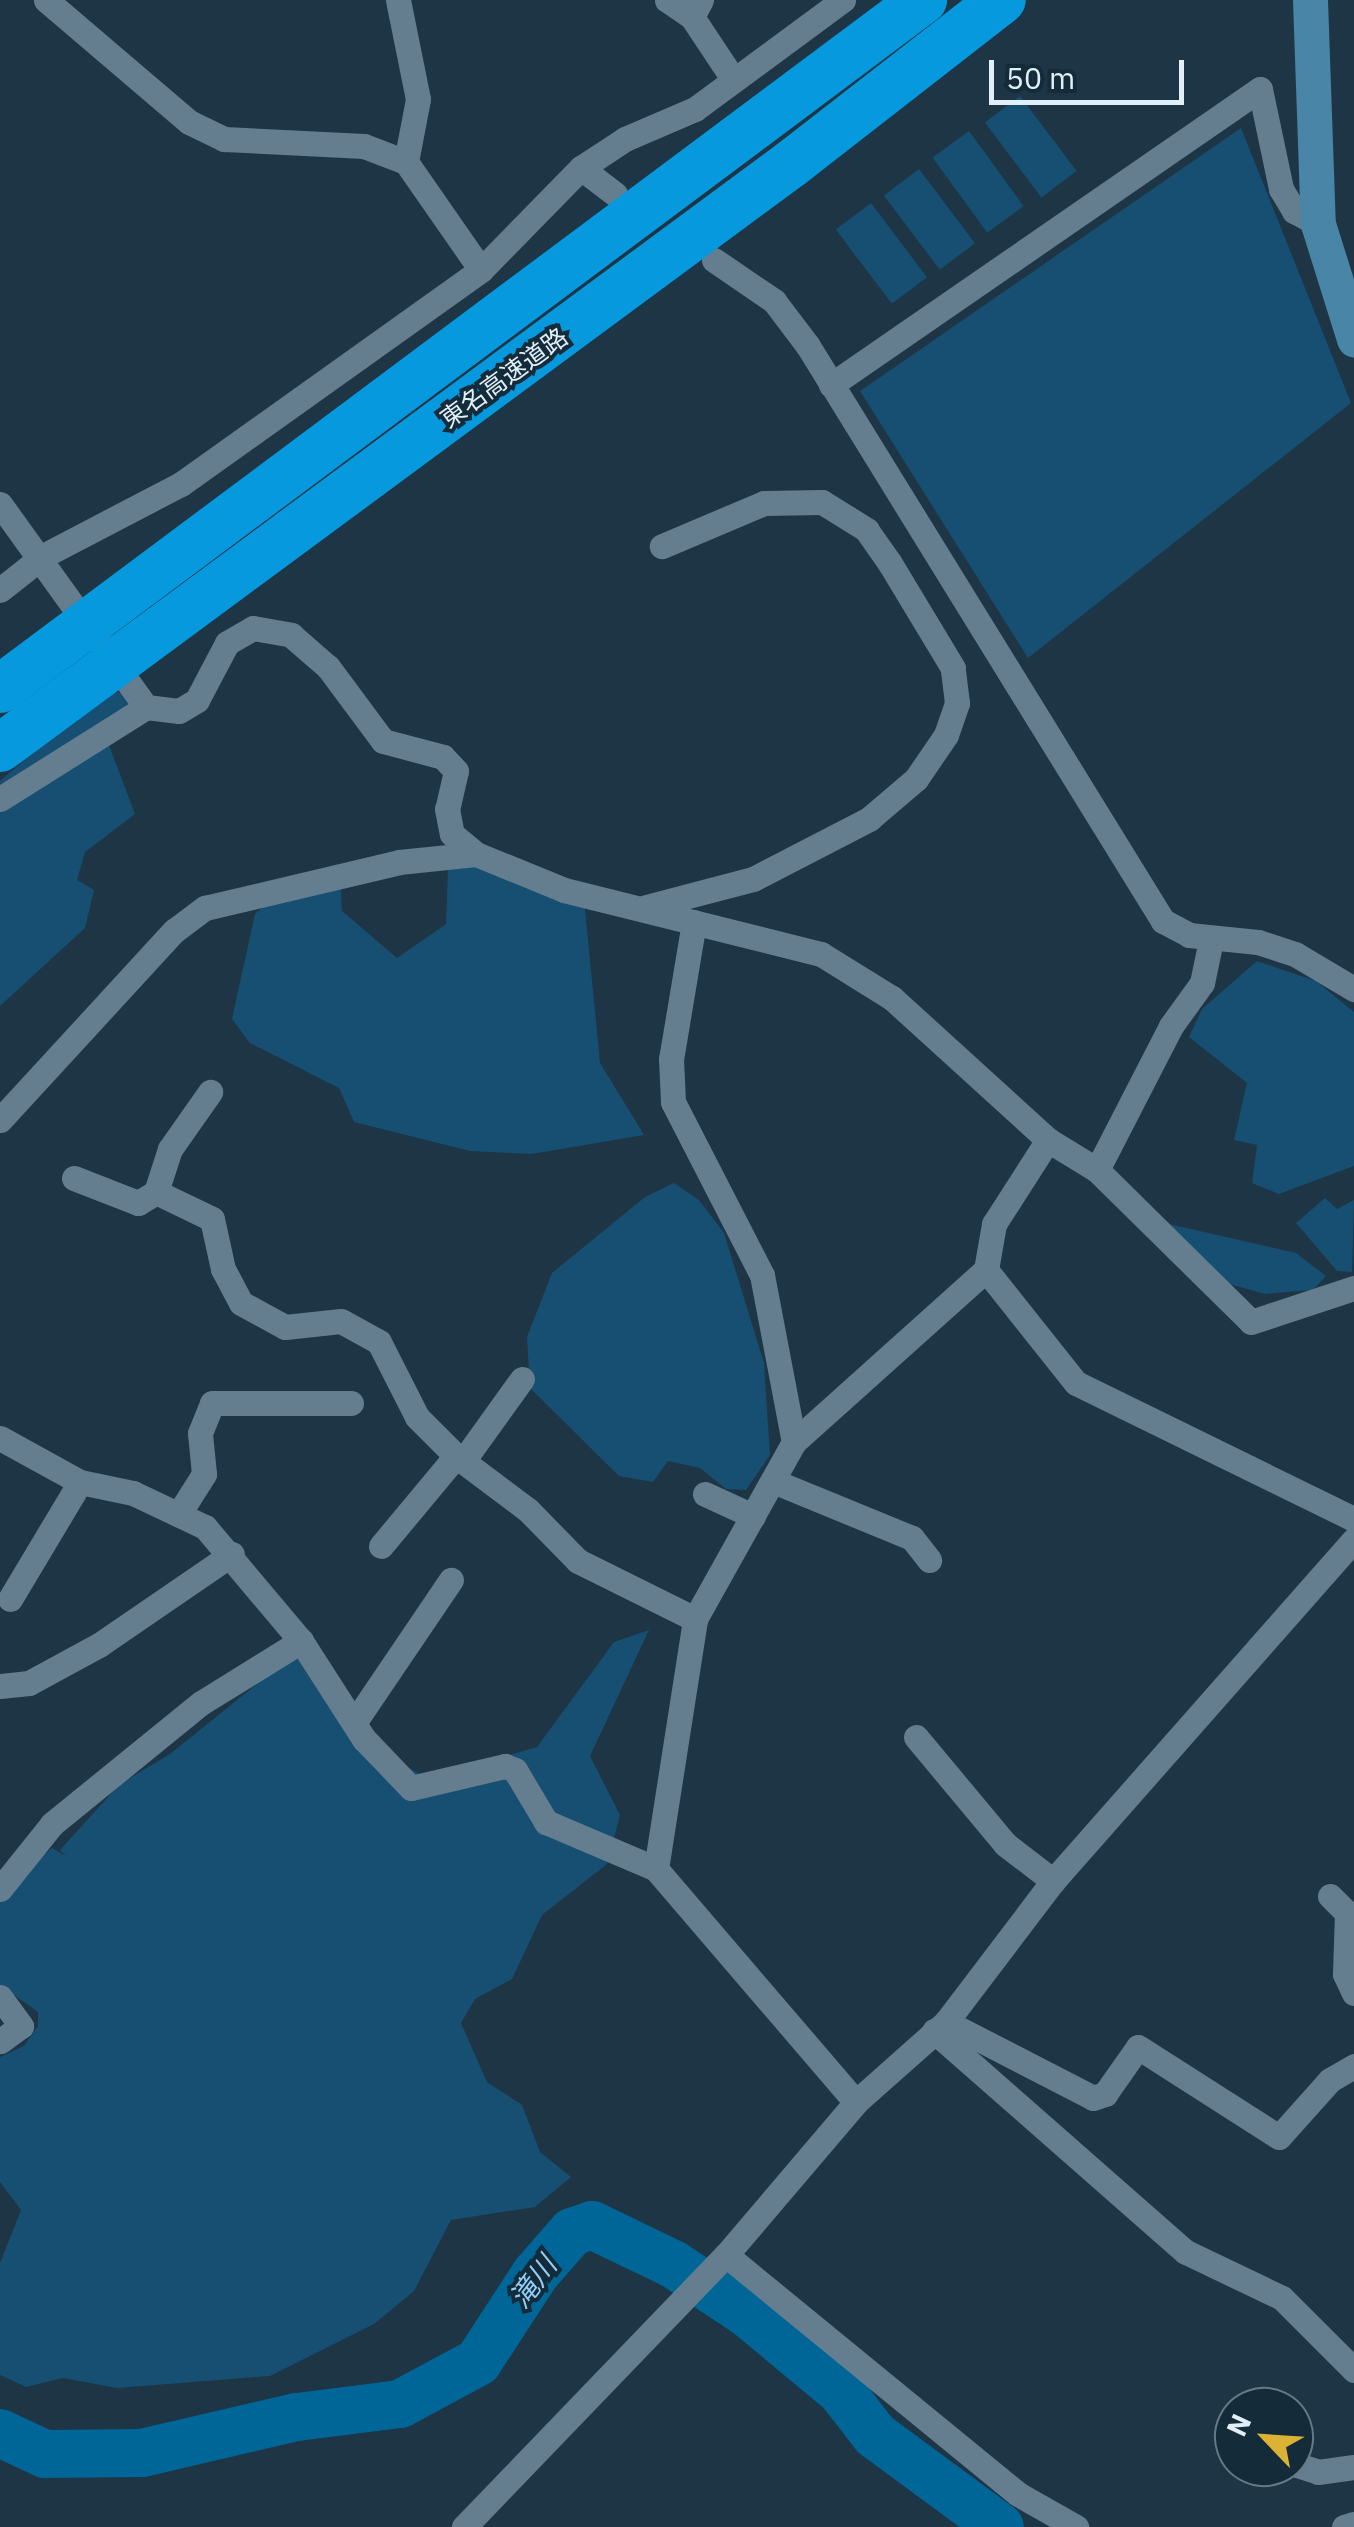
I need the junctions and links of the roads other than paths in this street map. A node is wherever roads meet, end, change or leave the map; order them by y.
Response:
1 (46, 0) edge
2 (398, 0) edge
3 (668, 0) edge
4 (843, 0) edge
5 (923, 0) edge
6 (1002, 0) edge
7 (1310, 0) edge
8 (696, 9) edge
9 (733, 80) junction
10 (406, 162) junction
11 (581, 168) junction
12 (615, 194) dead end
13 (1318, 224) junction
14 (714, 260) dead end
15 (480, 270) junction
16 (1346, 290) edge
17 (1354, 339) edge
18 (831, 385) junction
19 (0, 504) edge
20 (662, 546) dead end
21 (49, 566) junction
22 (0, 590) edge
23 (0, 689) edge
24 (143, 704) junction
25 (0, 748) edge
26 (0, 799) edge
27 (476, 854) junction
28 (642, 908) junction
29 (694, 922) junction
30 (1211, 940) junction
31 (1354, 989) edge
32 (210, 1092) dead end
33 (0, 1120) edge
34 (1048, 1140) junction
35 (1097, 1170) junction
36 (74, 1178) dead end
37 (156, 1192) junction
38 (986, 1270) junction
39 (1354, 1288) edge
40 (522, 1379) dead end
41 (352, 1403) dead end
42 (0, 1438) edge
43 (794, 1442) junction
44 (459, 1459) junction
45 (773, 1481) junction
46 (80, 1482) junction
47 (705, 1494) dead end
48 (180, 1512) junction
49 (753, 1516) junction
50 (1354, 1519) edge
51 (1354, 1540) edge
52 (381, 1546) dead end
53 (232, 1554) junction
54 (929, 1560) dead end
55 (451, 1580) dead end
56 (10, 1599) dead end
57 (694, 1619) junction
58 (301, 1641) junction
59 (0, 1686) edge
60 (354, 1724) junction
61 (916, 1737) dead end
62 (656, 1869) junction
63 (1053, 1881) junction
64 (0, 1890) edge
65 (1330, 1896) dead end
66 (1354, 1993) edge
67 (0, 1997) edge
68 (940, 2027) junction
69 (0, 2040) edge
70 (1354, 2066) edge
71 (856, 2102) junction
72 (726, 2255) junction
73 (1354, 2370) edge
74 (1354, 2467) edge
75 (1314, 2471) edge
76 (1354, 2524) edge
77 (464, 2527) edge
78 (1076, 2527) edge
79 (1344, 2527) edge

1 - 10 street
2 - 10 street
3 - 8 street
4 - 9 street
5 - 23 highway, 東名高速道路
6 - 25 highway, 東名高速道路
7 - 13 street
8 - 9 street
9 - 11 street
10 - 15 street
11 - 12 street
11 - 15 street
13 - 16 street
13 - 18 street
14 - 18 street
15 - 21 street
16 - 17 street
18 - 30 street
19 - 21 street
20 - 28 street
21 - 22 street
21 - 24 street
24 - 26 street
24 - 27 street
27 - 28 street
27 - 33 street
28 - 29 street
29 - 34 street
29 - 43 street
30 - 31 street
30 - 35 street
32 - 37 street
34 - 35 street
34 - 38 street
35 - 39 street
36 - 37 street
37 - 44 street
38 - 43 street
38 - 50 street
40 - 44 street
41 - 48 street
42 - 46 street
43 - 45 street
44 - 52 street
44 - 57 street
45 - 49 street
45 - 54 street
46 - 48 street
46 - 56 street
47 - 49 street
48 - 53 street
49 - 57 street
51 - 63 street
53 - 58 street
53 - 59 street
55 - 60 street
57 - 62 street
58 - 60 street
58 - 64 street
60 - 62 street
61 - 63 street
62 - 71 street
63 - 68 street
65 - 66 street
67 - 69 street
68 - 70 street
68 - 71 street
68 - 73 street
71 - 72 street
72 - 77 street
72 - 78 street
74 - 75 street
76 - 79 street

